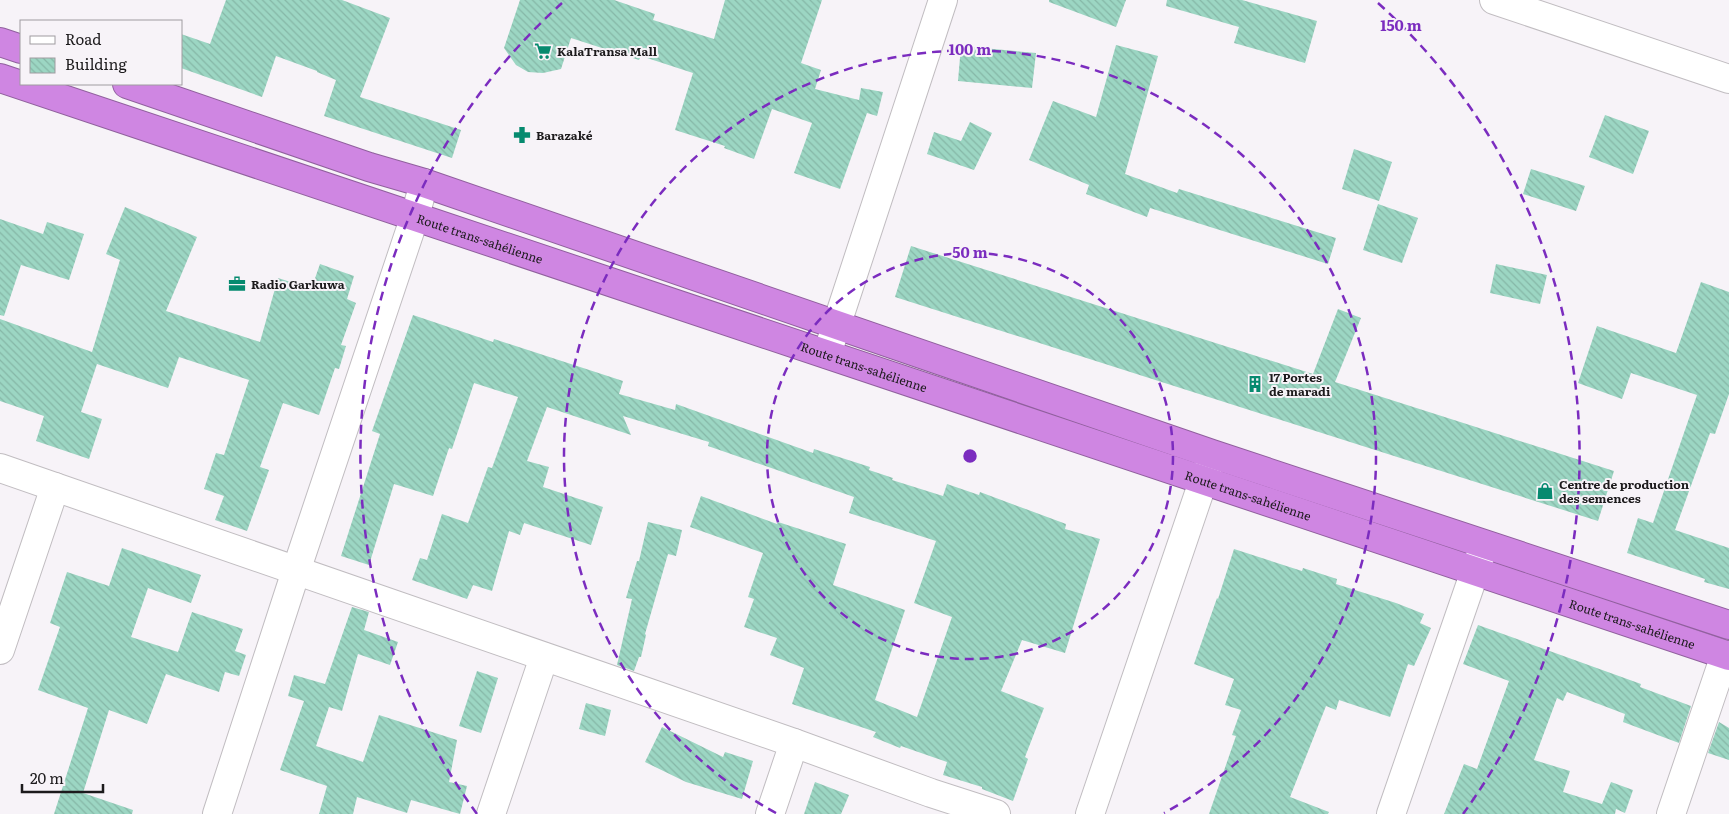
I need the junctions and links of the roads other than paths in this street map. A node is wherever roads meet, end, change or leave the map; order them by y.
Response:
1 (943, 0) edge
2 (1494, 0) edge
3 (0, 42) edge
4 (20, 49) edge
5 (0, 78) edge
6 (1729, 79) edge
7 (20, 85) edge
8 (21, 85) edge
9 (130, 85) edge
10 (424, 183) junction
11 (415, 216) junction
12 (836, 324) junction
13 (827, 354) junction
14 (1212, 454) junction
15 (0, 468) edge
16 (1202, 481) junction
17 (55, 487) junction
18 (1484, 544) junction
19 (296, 571) junction
20 (1476, 572) junction
21 (1729, 625) edge
22 (0, 650) edge
23 (1727, 655) edge
24 (544, 657) junction
25 (794, 743) junction
26 (217, 814) edge
27 (491, 814) edge
28 (770, 814) edge
29 (996, 814) edge
30 (1090, 814) edge
31 (1391, 814) edge
32 (1671, 814) edge

1 - 12 street
2 - 6 street
3 - 4 highway
5 - 7 highway, Route trans-sahélienne
8 - 11 highway, Route trans-sahélienne
9 - 10 highway
10 - 11 street
10 - 12 highway
11 - 13 highway, Route trans-sahélienne
11 - 19 street
12 - 13 street
12 - 14 highway
13 - 16 highway, Route trans-sahélienne
14 - 16 street
14 - 18 highway
15 - 17 street
16 - 20 highway, Route trans-sahélienne
16 - 30 street
17 - 19 street
17 - 22 street
18 - 20 street
18 - 21 highway
19 - 24 street
19 - 26 street
20 - 23 highway, Route trans-sahélienne
20 - 31 street
23 - 32 street
24 - 25 street
24 - 27 street
25 - 28 street
25 - 29 street

